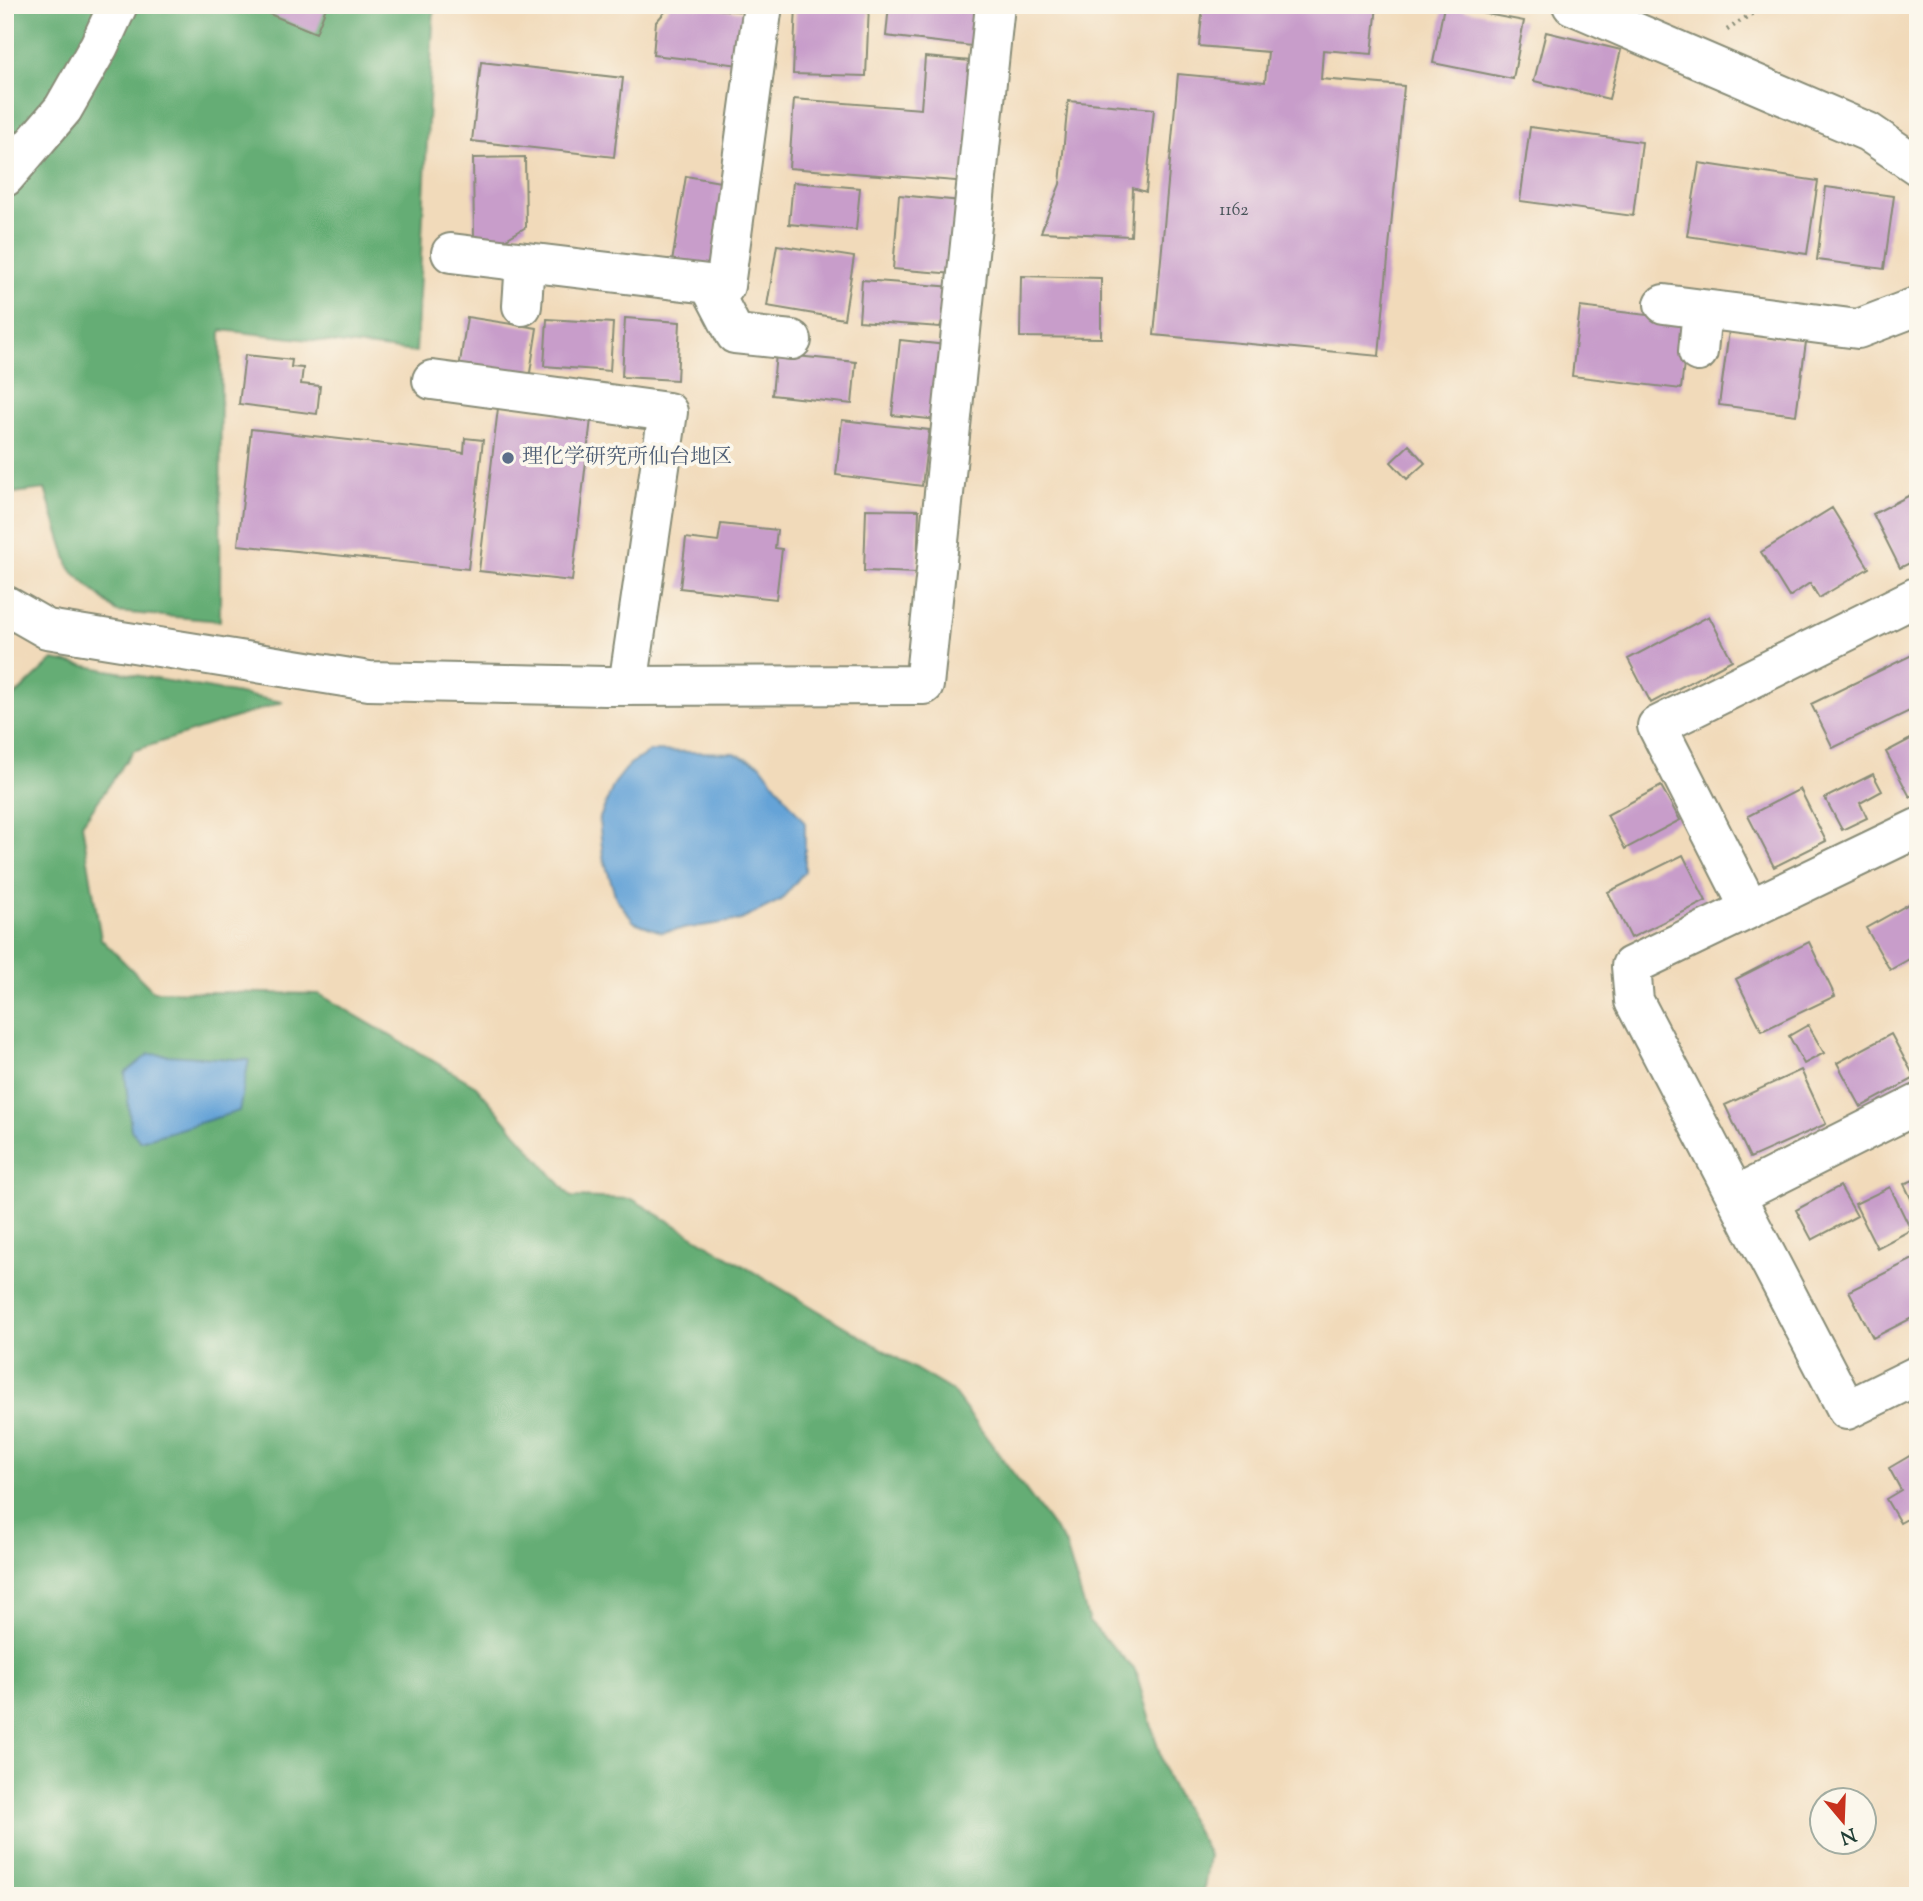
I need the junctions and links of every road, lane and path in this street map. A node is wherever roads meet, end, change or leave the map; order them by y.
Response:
1 (118, 5) edge
2 (763, 5) edge
3 (995, 5) edge
4 (1581, 7) edge
5 (1918, 166) edge
6 (5, 177) edge
7 (451, 253) dead end
8 (525, 262) junction
9 (709, 284) junction
10 (1664, 304) dead end
11 (522, 306) dead end
12 (1918, 306) edge
13 (1702, 309) junction
14 (792, 340) dead end
15 (1698, 352) dead end
16 (432, 380) dead end
17 (1918, 596) edge
18 (5, 605) edge
19 (628, 686) junction
20 (1918, 828) edge
21 (1750, 909) junction
22 (1918, 1104) edge
23 (1737, 1195) junction
24 (1918, 1375) edge

1 - 6 street
2 - 9 street
3 - 19 street
4 - 5 street
7 - 8 street
8 - 9 street
8 - 11 street
9 - 14 street
10 - 13 street
12 - 13 street
13 - 15 street
16 - 19 street
17 - 21 street
18 - 19 street
20 - 21 street
21 - 23 street
22 - 23 street
23 - 24 street

